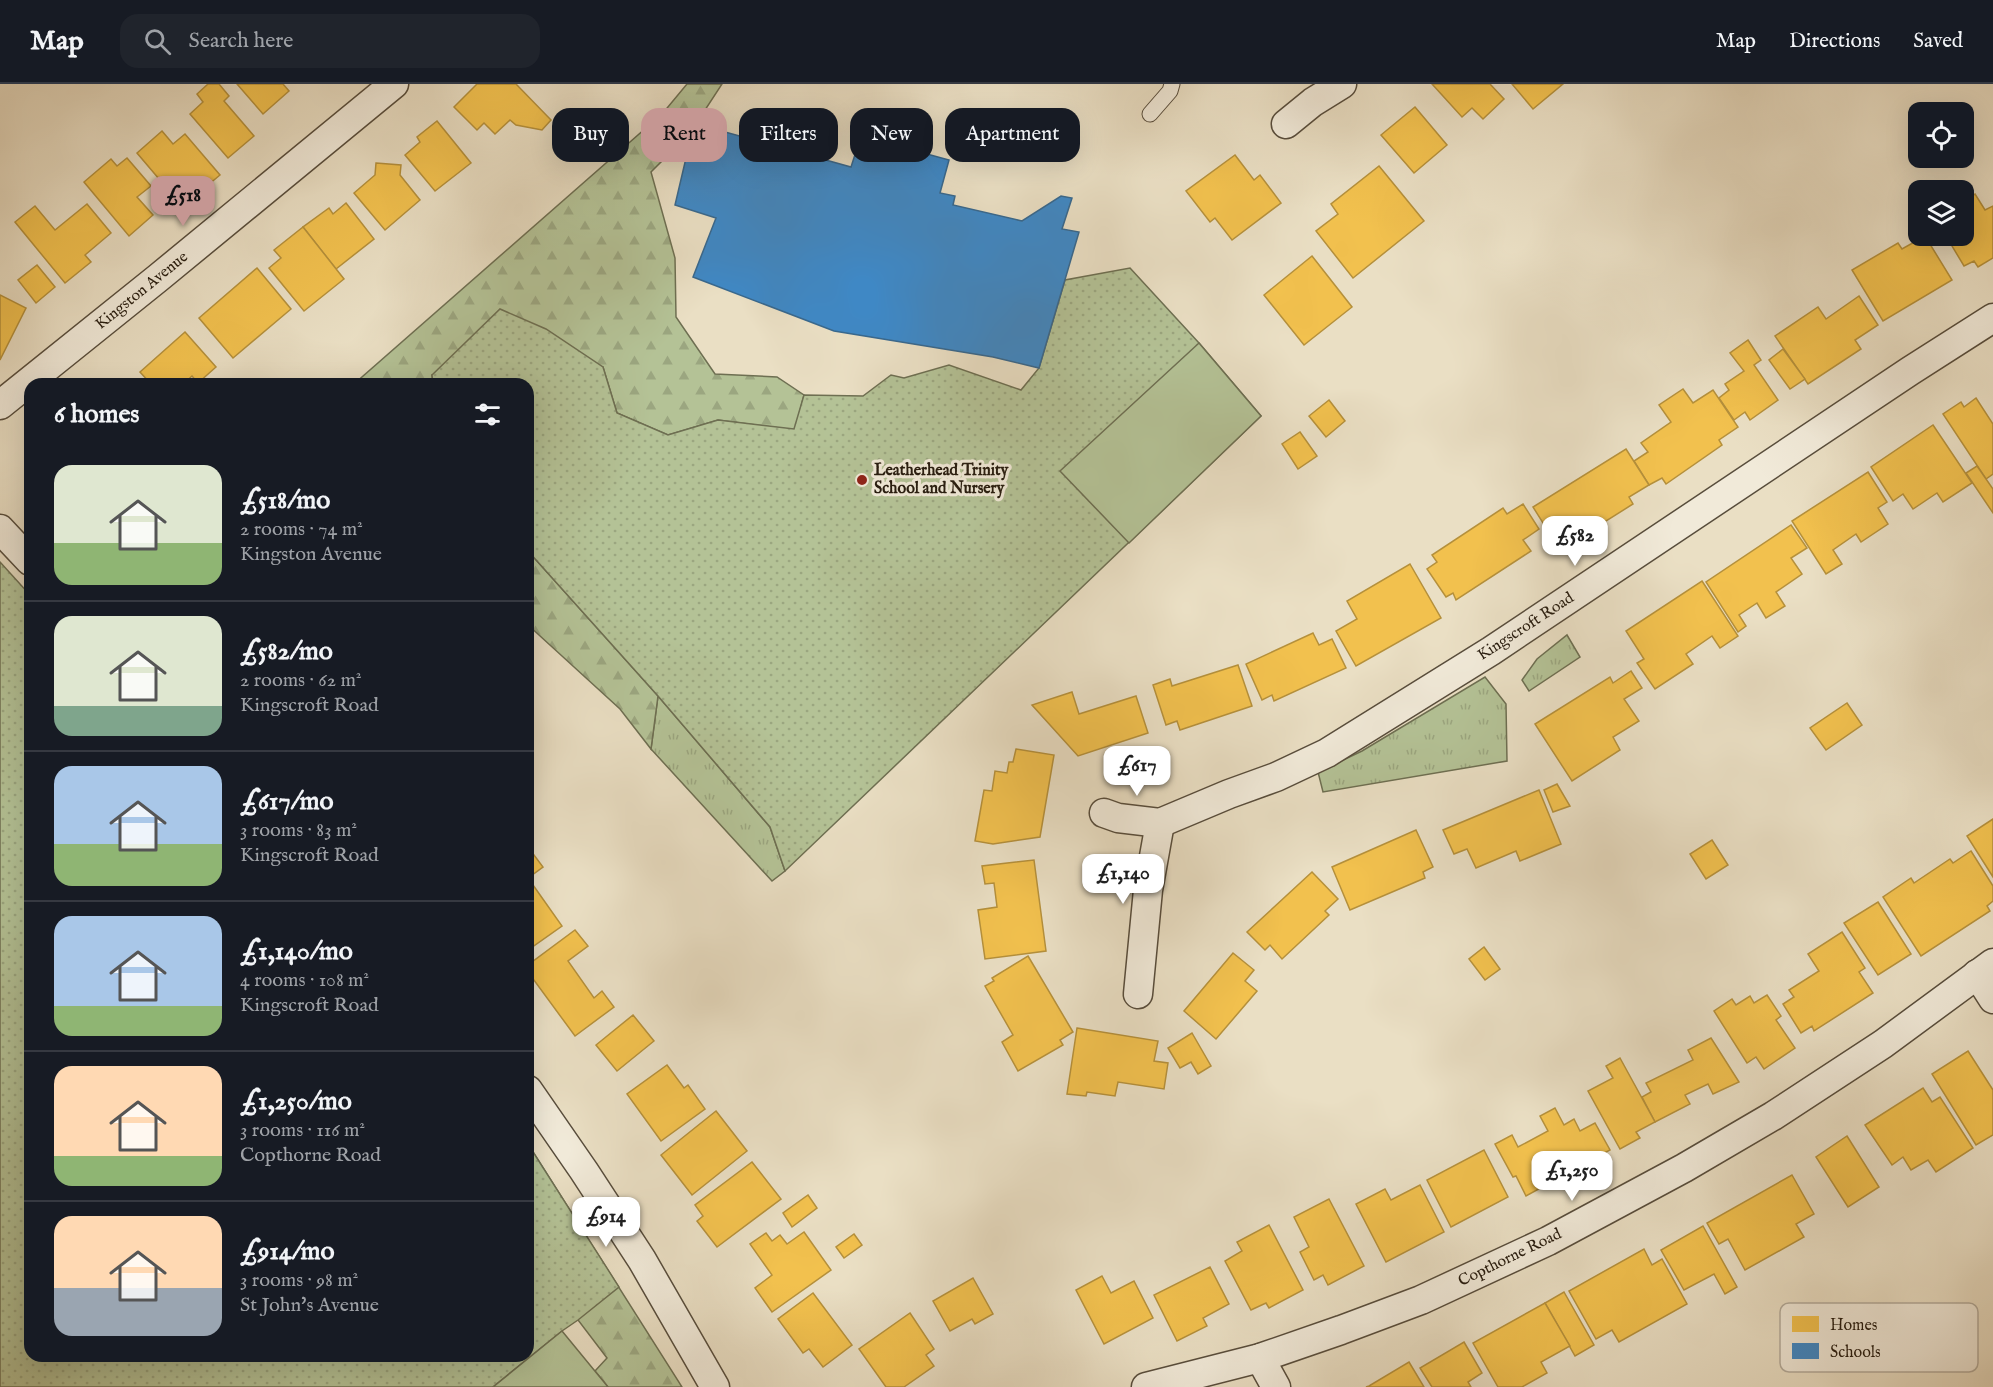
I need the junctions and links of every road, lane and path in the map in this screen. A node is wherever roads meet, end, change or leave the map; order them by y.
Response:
1 (394, 84) edge
2 (1172, 84) edge
3 (1342, 84) edge
4 (1150, 114) dead end
5 (1286, 123) dead end
6 (1993, 318) edge
7 (34, 378) edge
8 (24, 386) edge
9 (0, 405) edge
10 (0, 528) edge
11 (24, 554) edge
12 (1104, 813) dead end
13 (1160, 823) junction
14 (1985, 968) edge
15 (1138, 994) dead end
16 (1993, 999) edge
17 (534, 1099) edge
18 (1260, 1358) junction
19 (715, 1387) edge
20 (1146, 1387) edge
21 (1276, 1387) edge

1 - 7 street, Kingston Avenue
2 - 4 lane
3 - 5 street
6 - 13 street, Kingscroft Road
8 - 9 street, Kingston Avenue
10 - 11 street
12 - 13 street, Kingscroft Road
13 - 15 street
14 - 16 street
14 - 18 street, Copthorne Road
17 - 19 street
18 - 20 street, Copthorne Road
18 - 21 street

